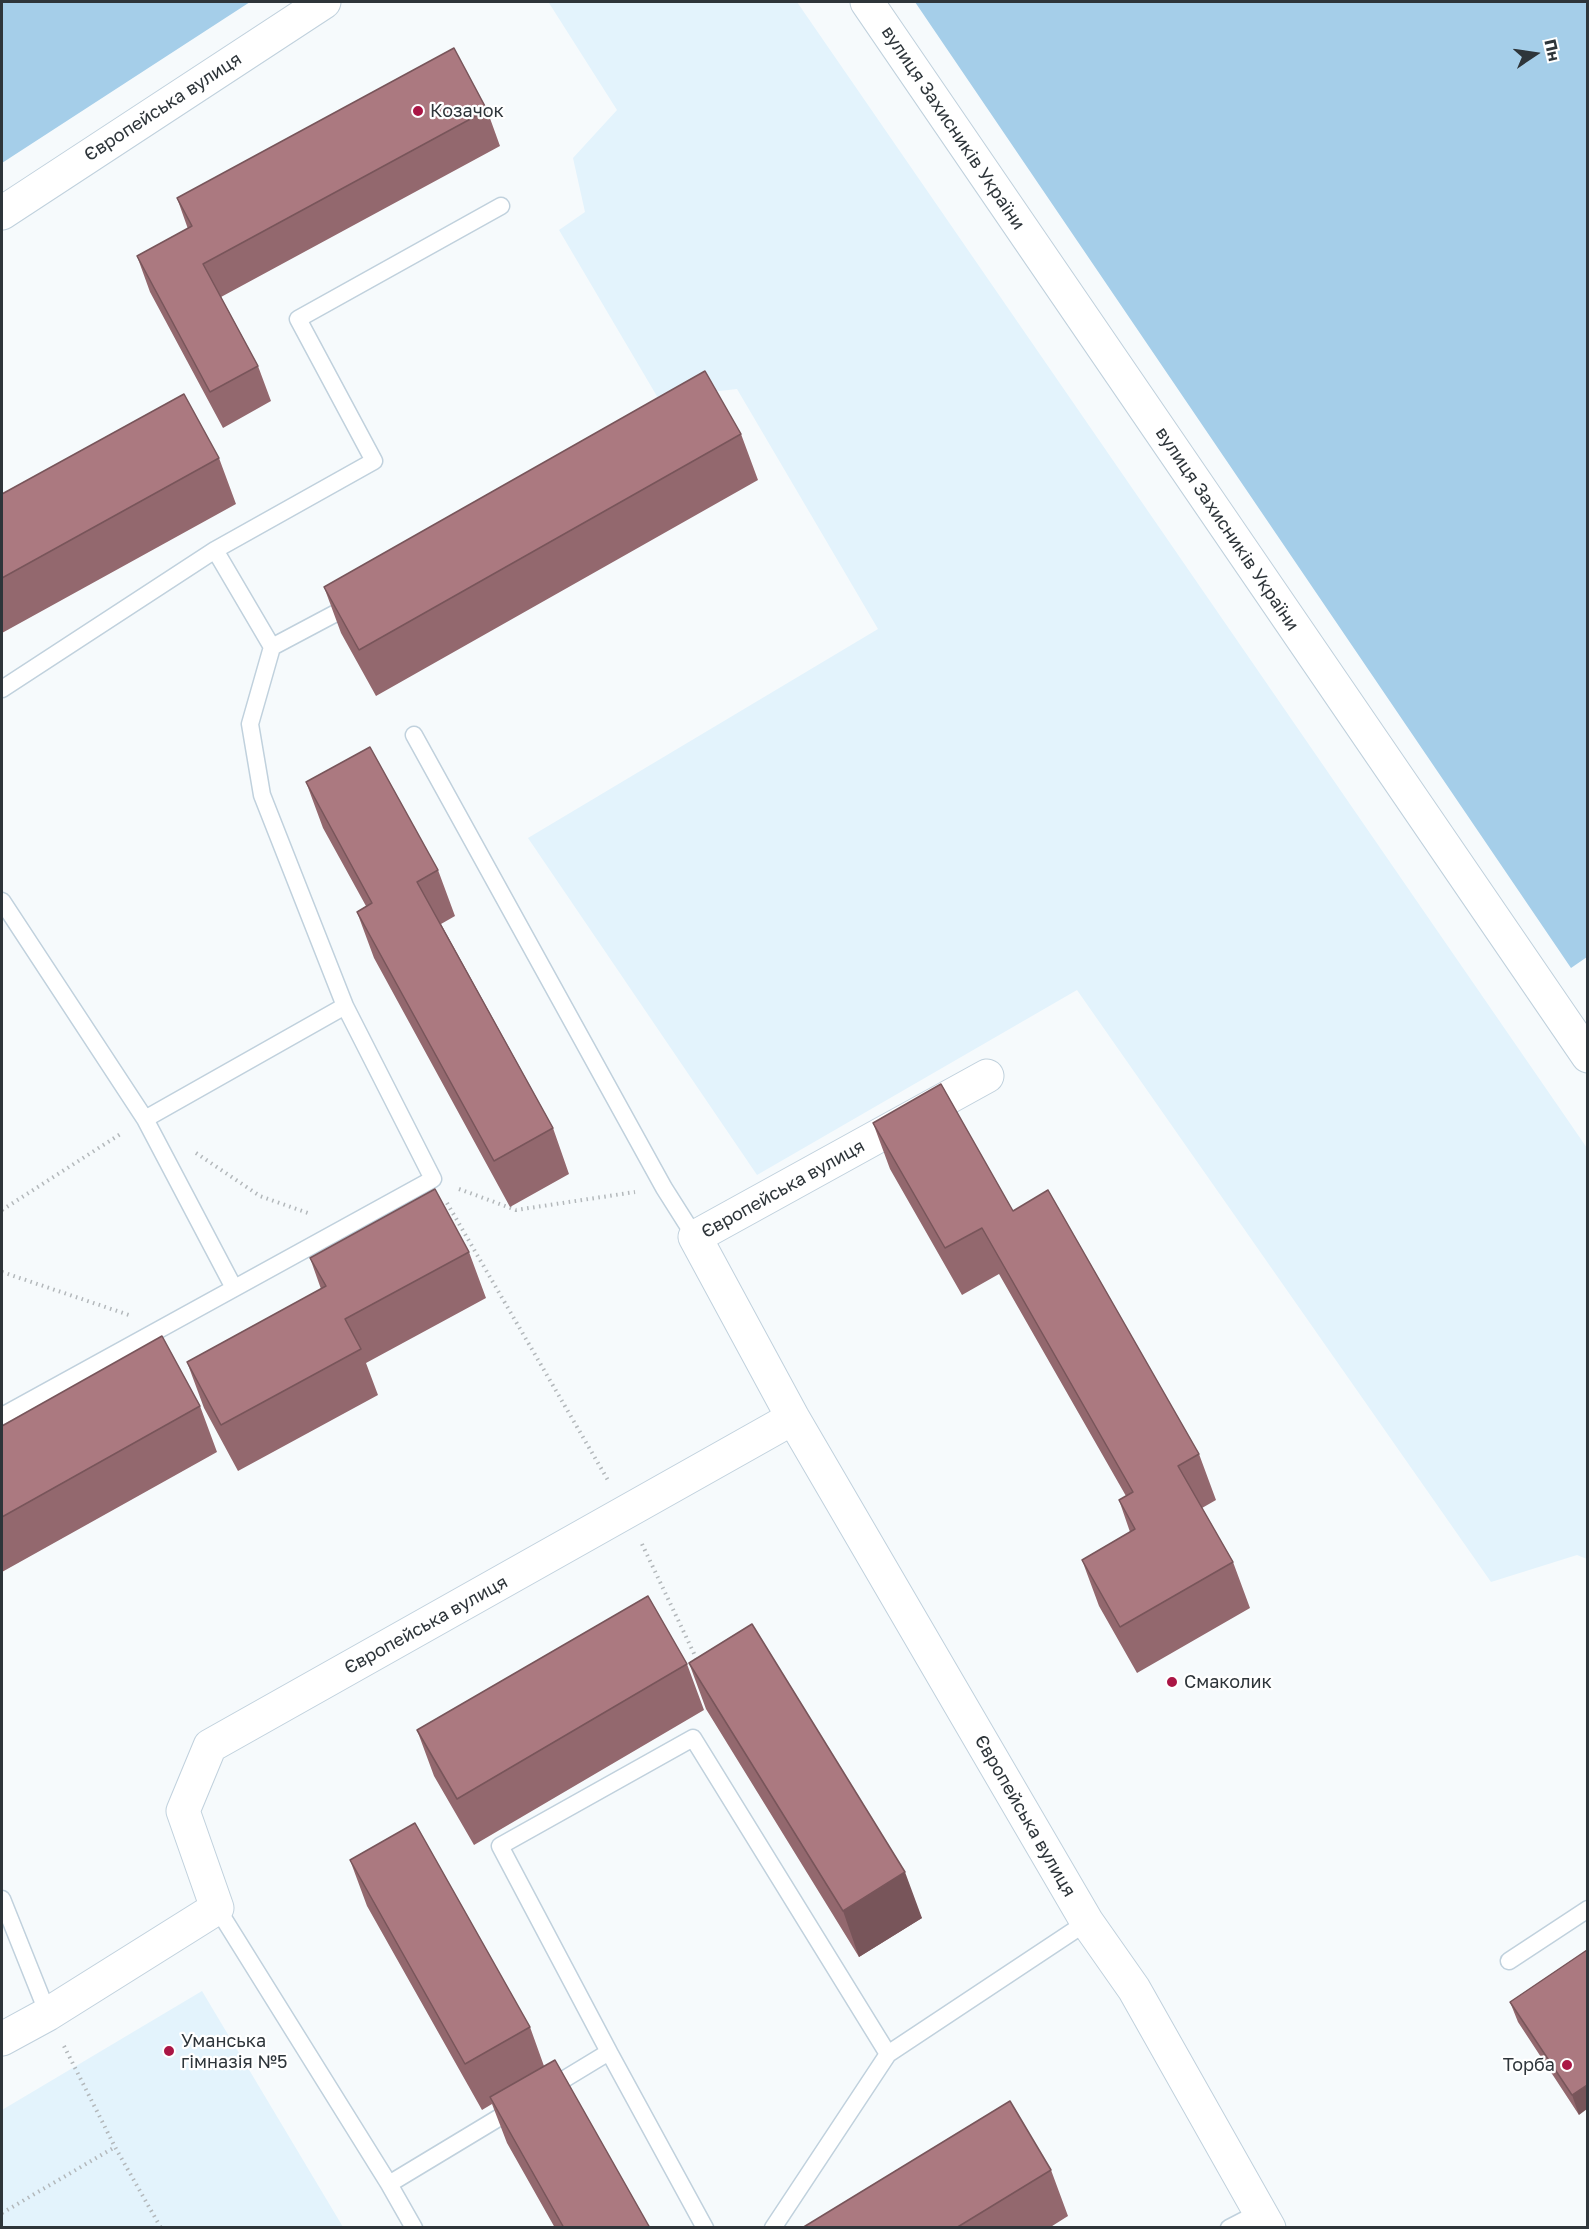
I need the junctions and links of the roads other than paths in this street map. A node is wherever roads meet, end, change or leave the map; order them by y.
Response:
1 (324, 2) edge
2 (867, 2) edge
3 (501, 206) dead end
4 (2, 213) edge
5 (215, 550) junction
6 (366, 597) edge
7 (272, 647) junction
8 (2, 689) edge
9 (414, 735) dead end
10 (2, 901) edge
11 (345, 1006) junction
12 (1587, 1056) edge
13 (987, 1076) dead end
14 (145, 1119) junction
15 (695, 1236) junction
16 (234, 1288) junction
17 (2, 1416) edge
18 (793, 1418) junction
19 (2, 1899) edge
20 (217, 1908) junction
21 (1587, 1909) edge
22 (1087, 1922) junction
23 (1509, 1961) dead end
24 (48, 2014) junction
25 (2, 2039) edge
26 (609, 2052) junction
27 (888, 2054) junction
28 (389, 2184) junction
29 (1265, 2220) edge
30 (414, 2228) edge
31 (705, 2228) edge
32 (773, 2228) edge
33 (1229, 2228) edge

1 - 4 street, Європейська вулиця
2 - 12 street, вулиця Захисників України
3 - 5 lane
5 - 7 lane
5 - 8 lane
6 - 7 lane
7 - 11 lane
9 - 15 lane
10 - 14 lane
11 - 14 lane
11 - 16 lane
13 - 15 street, Європейська вулиця
14 - 16 lane
15 - 18 street, Європейська вулиця
16 - 17 lane
18 - 20 street, Європейська вулиця
18 - 22 street, Європейська вулиця
19 - 24 lane
20 - 24 street
20 - 28 lane
21 - 23 lane
22 - 27 lane
22 - 29 street, Європейська вулиця
24 - 25 street
26 - 27 lane
26 - 28 lane
26 - 31 lane
27 - 32 lane
28 - 30 lane
29 - 33 lane

